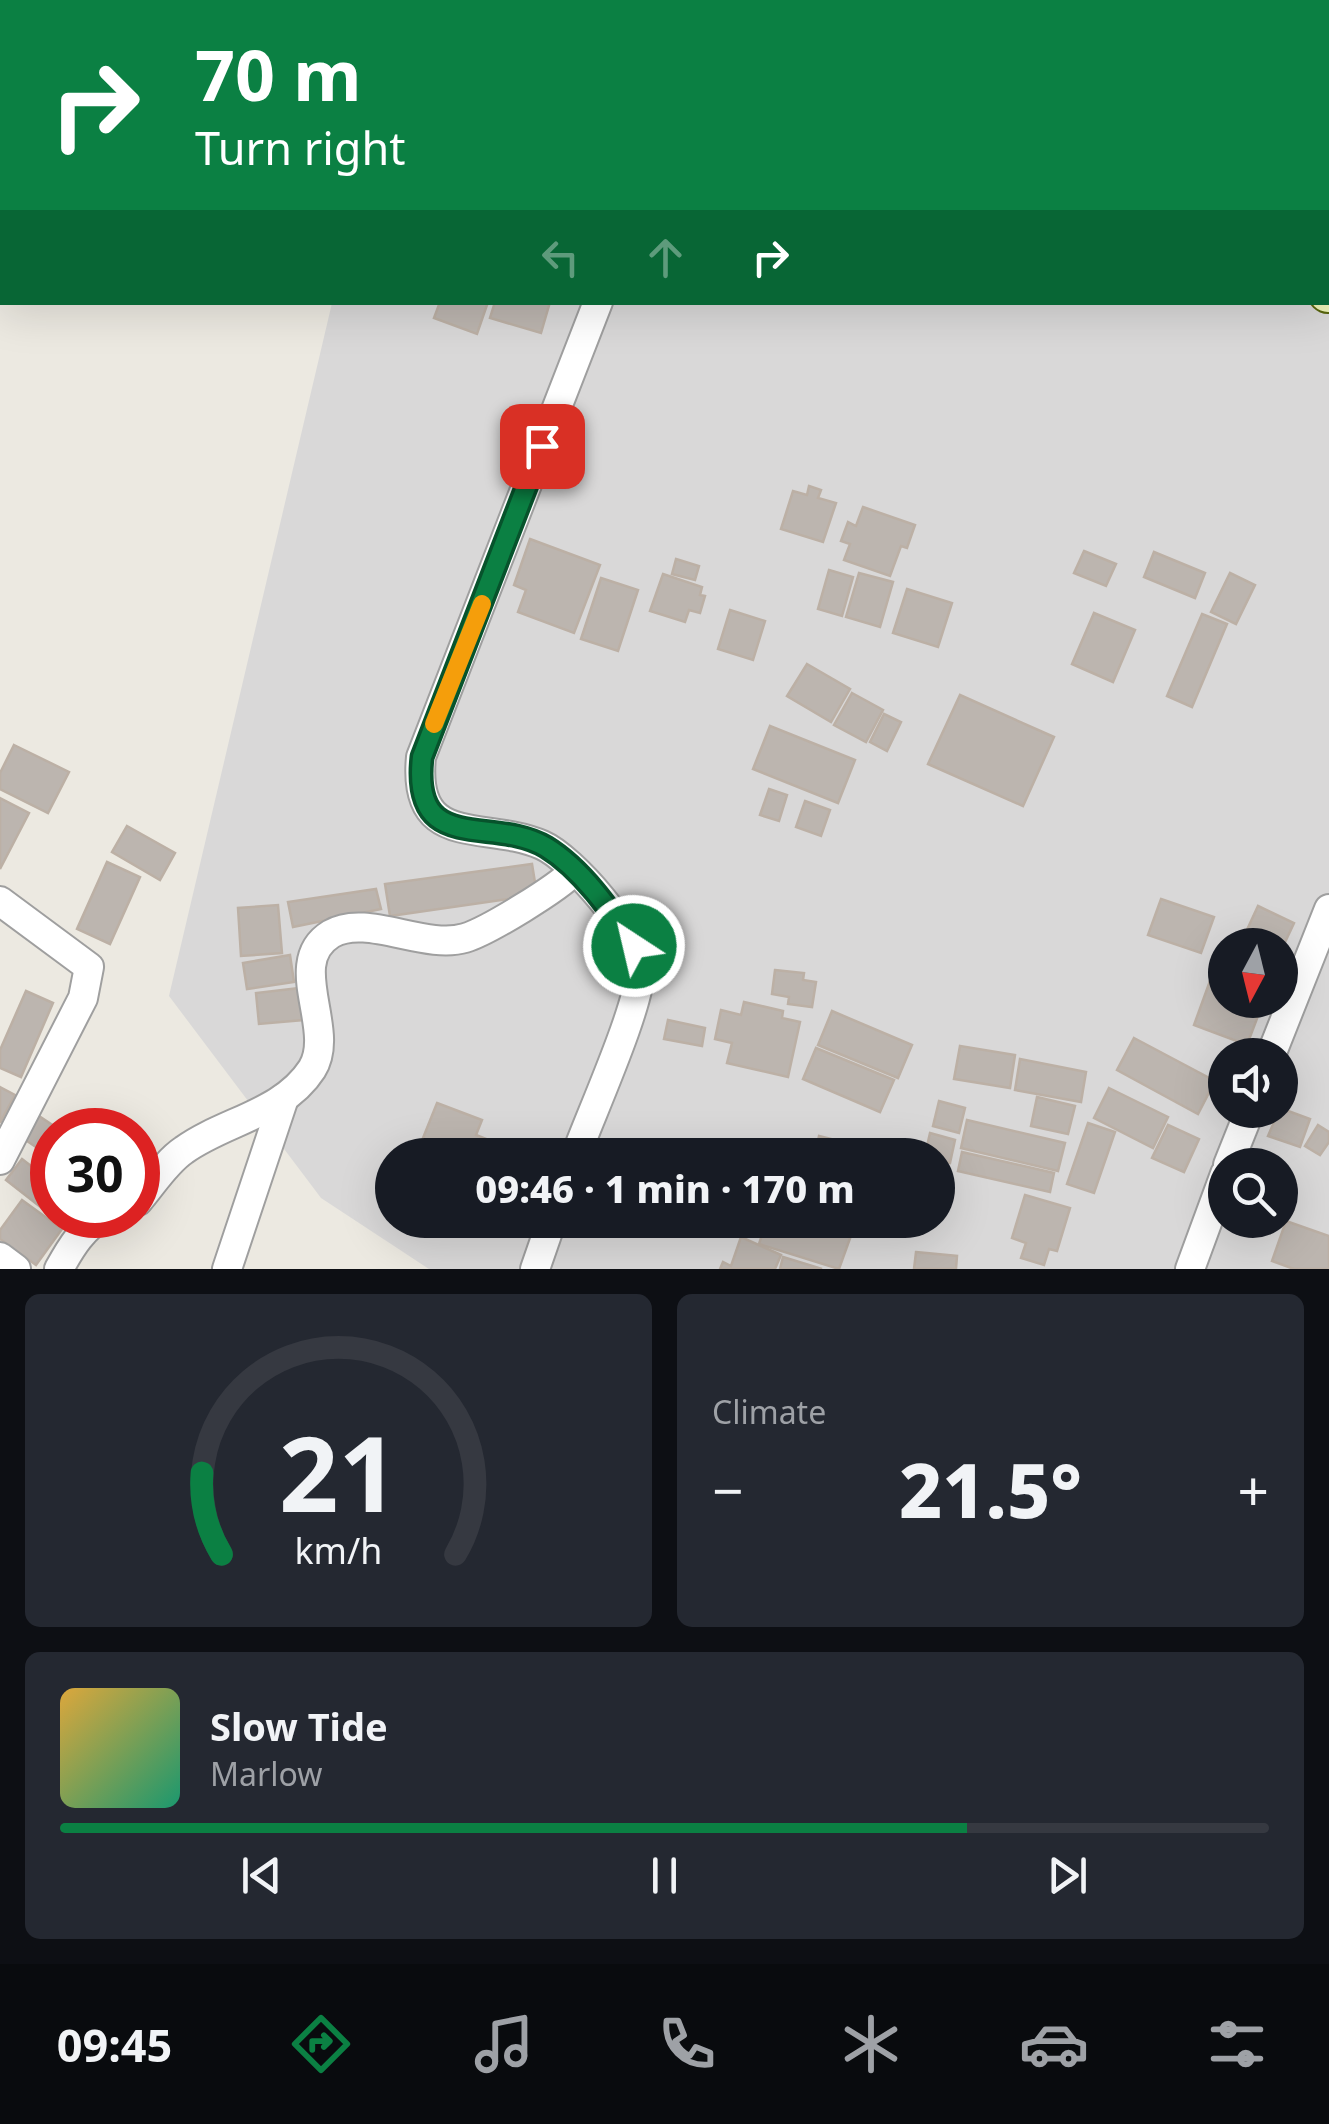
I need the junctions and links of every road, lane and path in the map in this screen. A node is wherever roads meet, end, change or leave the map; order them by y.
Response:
1 (597, 305) edge
2 (574, 871) junction
3 (0, 901) edge
4 (1329, 909) edge
5 (1279, 1038) edge
6 (284, 1098) junction
7 (582, 1138) edge
8 (0, 1160) edge
9 (160, 1176) edge
10 (1208, 1220) edge
11 (79, 1238) edge
12 (546, 1238) edge
13 (0, 1256) edge
14 (16, 1269) edge
15 (58, 1269) edge
16 (227, 1269) edge
17 (535, 1269) edge
18 (1190, 1269) edge

1 - 2 street
2 - 6 street
2 - 7 street
3 - 8 street
4 - 5 street
6 - 9 street
6 - 16 street
10 - 18 street
11 - 15 street
12 - 17 street
13 - 14 street

